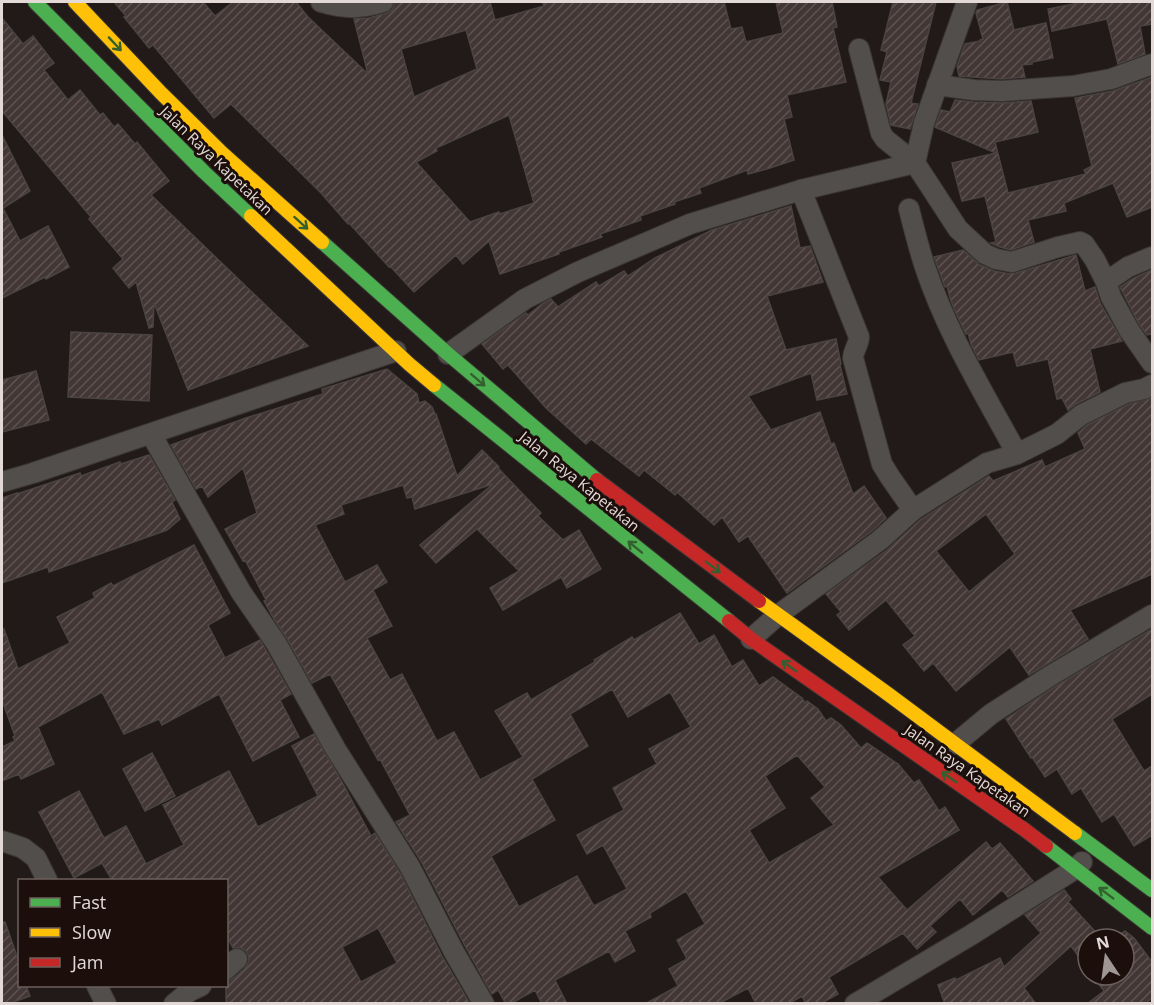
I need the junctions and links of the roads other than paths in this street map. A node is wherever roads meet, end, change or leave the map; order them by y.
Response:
1 (35, 2) edge
2 (75, 2) edge
3 (321, 2) edge
4 (383, 2) edge
5 (967, 2) edge
6 (859, 49) dead end
7 (1152, 64) edge
8 (937, 85) junction
9 (915, 163) junction
10 (801, 190) junction
11 (909, 209) dead end
12 (1152, 257) edge
13 (1106, 282) junction
14 (396, 351) junction
15 (448, 354) junction
16 (1152, 363) edge
17 (1152, 385) edge
18 (151, 434) junction
19 (1017, 454) junction
20 (2, 482) edge
21 (913, 510) junction
22 (778, 615) junction
23 (1152, 615) edge
24 (751, 639) junction
25 (955, 744) junction
26 (2, 841) edge
27 (1095, 848) junction
28 (1075, 869) junction
29 (46, 879) edge
30 (1152, 890) edge
31 (1152, 928) edge
32 (98, 987) edge
33 (199, 987) edge
34 (106, 1004) edge
35 (174, 1004) edge
36 (484, 1004) edge
37 (855, 1004) edge

1 - 14 highway, Jalan Raya Kapetakan
2 -> 15 highway, Jalan Raya Kapetakan
3 - 4 street
5 - 8 street
6 - 9 street
7 - 8 street
8 - 9 street
9 - 10 street
9 - 13 street
10 - 15 street
10 - 21 street
11 - 19 street
12 - 13 street
13 - 16 street
14 - 18 street
24 -> 14 highway, Jalan Raya Kapetakan
15 -> 22 highway, Jalan Raya Kapetakan
17 - 19 street
18 - 20 street
18 - 36 street
19 - 21 street
21 - 22 street
22 - 24 street
22 - 25 highway, Jalan Raya Kapetakan
23 - 25 street
28 -> 24 highway, Jalan Raya Kapetakan
25 - 27 highway, Jalan Raya Kapetakan
26 - 29 street
27 - 28 street
27 - 30 highway, Jalan Raya Kapetakan
31 -> 28 highway, Jalan Raya Kapetakan
28 - 37 street
32 - 34 street
33 - 35 street

